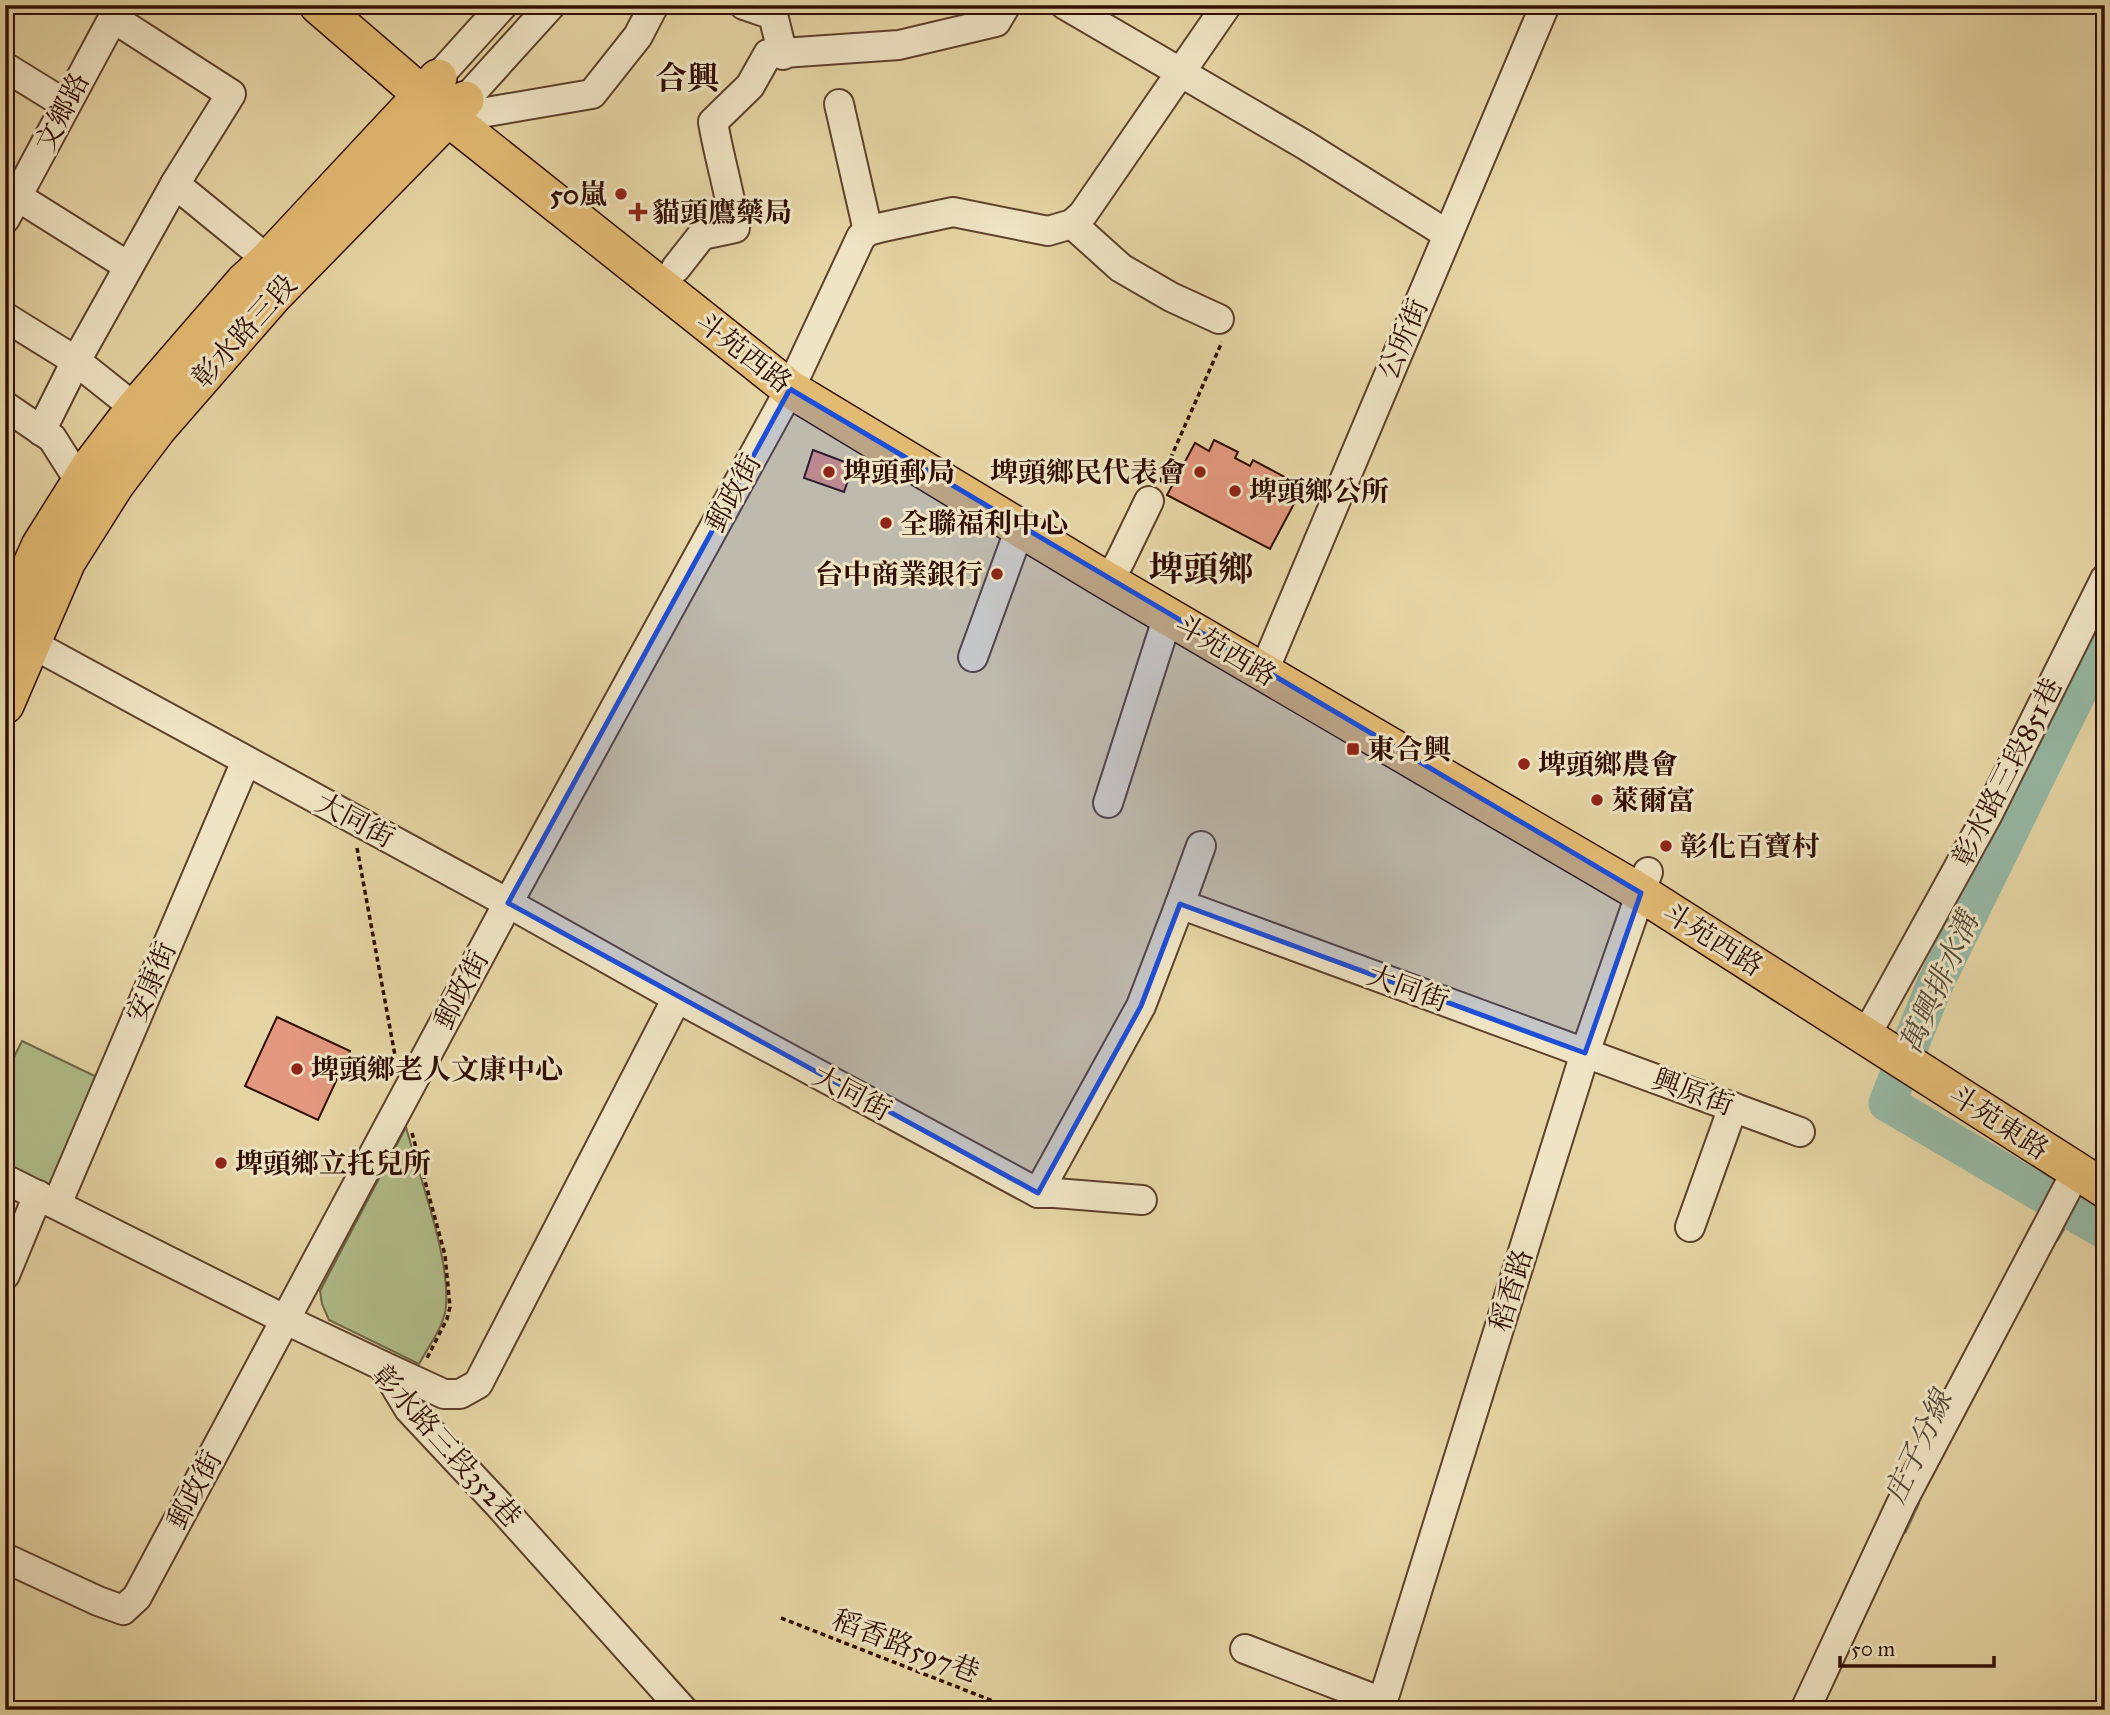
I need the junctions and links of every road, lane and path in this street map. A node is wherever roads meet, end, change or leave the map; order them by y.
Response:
1 (318, 5) edge
2 (349, 5) edge
3 (503, 5) edge
4 (551, 5) edge
5 (654, 5) edge
6 (744, 5) edge
7 (1006, 5) edge
8 (1065, 5) edge
9 (1227, 5) edge
10 (1545, 5) edge
11 (117, 11) edge
12 (783, 55) junction
13 (5, 67) edge
14 (1180, 73) junction
15 (451, 100) junction
16 (65, 104) junction
17 (839, 104) dead end
18 (175, 184) junction
19 (12, 208) edge
20 (1072, 225) junction
21 (868, 231) junction
22 (1447, 234) junction
23 (268, 260) junction
24 (128, 266) junction
25 (676, 268) junction
26 (5, 317) edge
27 (1219, 320) joint
28 (223, 330) junction
29 (76, 360) junction
30 (795, 377) junction
31 (135, 408) junction
32 (8, 417) edge
33 (41, 431) junction
34 (80, 482) junction
35 (1149, 502) joint
36 (1020, 528) junction
37 (1113, 572) junction
38 (2105, 579) edge
39 (1168, 616) junction
40 (14, 632) edge
41 (973, 657) dead end
42 (1267, 663) junction
43 (5, 705) edge
44 (246, 761) junction
45 (1108, 803) dead end
46 (1201, 846) dead end
47 (1644, 883) junction
48 (508, 903) junction
49 (1180, 904) junction
50 (677, 998) junction
51 (1883, 1036) junction
52 (1585, 1054) junction
53 (1733, 1107) junction
54 (1800, 1132) dead end
55 (2095, 1175) edge
56 (5, 1179) edge
57 (1038, 1193) junction
58 (47, 1199) junction
59 (1142, 1200) dead end
60 (1690, 1227) dead end
61 (5, 1275) edge
62 (284, 1319) junction
63 (383, 1366) junction
64 (5, 1558) edge
65 (781, 1618) dead end
66 (1245, 1649) dead end
67 (1381, 1706) edge
68 (683, 1710) edge
69 (1017, 1710) edge
70 (1805, 1710) edge

1 - 15 main road, 斗苑西路
2 - 15 main road, 斗苑西路
3 - 15 street, 彰水路三段
4 - 15 street, 彰水路三段
5 - 15 street
6 - 12 street
7 - 12 street
8 - 14 street
9 - 14 street
10 - 22 street, 公所街
11 - 16 street, 文鄉路
11 - 18 street
12 - 25 street
13 - 16 street
14 - 20 street
14 - 22 street
15 - 23 main road, 彰水路三段
15 - 25 main road, 斗苑西路
15 - 28 main road, 彰水路三段
15 - 30 main road, 斗苑西路
16 - 19 street, 文鄉路
17 - 21 street
18 - 23 street
18 - 24 street
19 - 24 street
20 - 21 street
20 - 27 street
21 - 30 street, 郵政街
22 - 42 street, 公所街
23 - 28 main road, 彰水路三段
24 - 29 street
25 - 30 main road, 斗苑西路
26 - 29 street
27 - 35 path
28 - 31 main road, 彰水路三段
28 - 40 main road, 彰水路三段
29 - 31 street
29 - 33 street
30 - 36 main road, 斗苑西路
30 - 37 main road, 斗苑西路
30 - 48 street, 郵政街
31 - 34 main road, 彰水路三段
32 - 33 street
33 - 34 street
34 - 40 main road, 彰水路三段
35 - 37 street
36 - 37 main road, 斗苑西路
36 - 41 street
37 - 39 main road, 斗苑西路
37 - 42 main road, 斗苑西路
38 - 51 street, 彰水路三段851巷
39 - 42 main road, 斗苑西路
39 - 45 street
40 - 43 main road, 彰水路三段
40 - 44 street, 大同街
42 - 47 main road, 斗苑西路
44 - 48 street, 大同街
44 - 58 street, 安康街
46 - 49 street
47 - 51 main road, 斗苑西路
47 - 52 street, 稻香路
48 - 50 street, 大同街
48 - 62 street, 郵政街
49 - 52 street, 大同街
49 - 57 street
50 - 57 street, 大同街
50 - 63 street
51 - 55 main road, 斗苑東路
52 - 53 street, 興原街
52 - 67 street, 稻香路
53 - 54 street, 興原街
53 - 60 street
55 - 70 street
56 - 58 street, 彰水路三段352巷
57 - 59 street
58 - 61 street, 安康街
58 - 62 street, 彰水路三段352巷
62 - 63 street, 彰水路三段352巷
62 - 64 street, 郵政街
63 - 68 street, 彰水路三段352巷
65 - 69 path, 稻香路597巷
66 - 67 street

